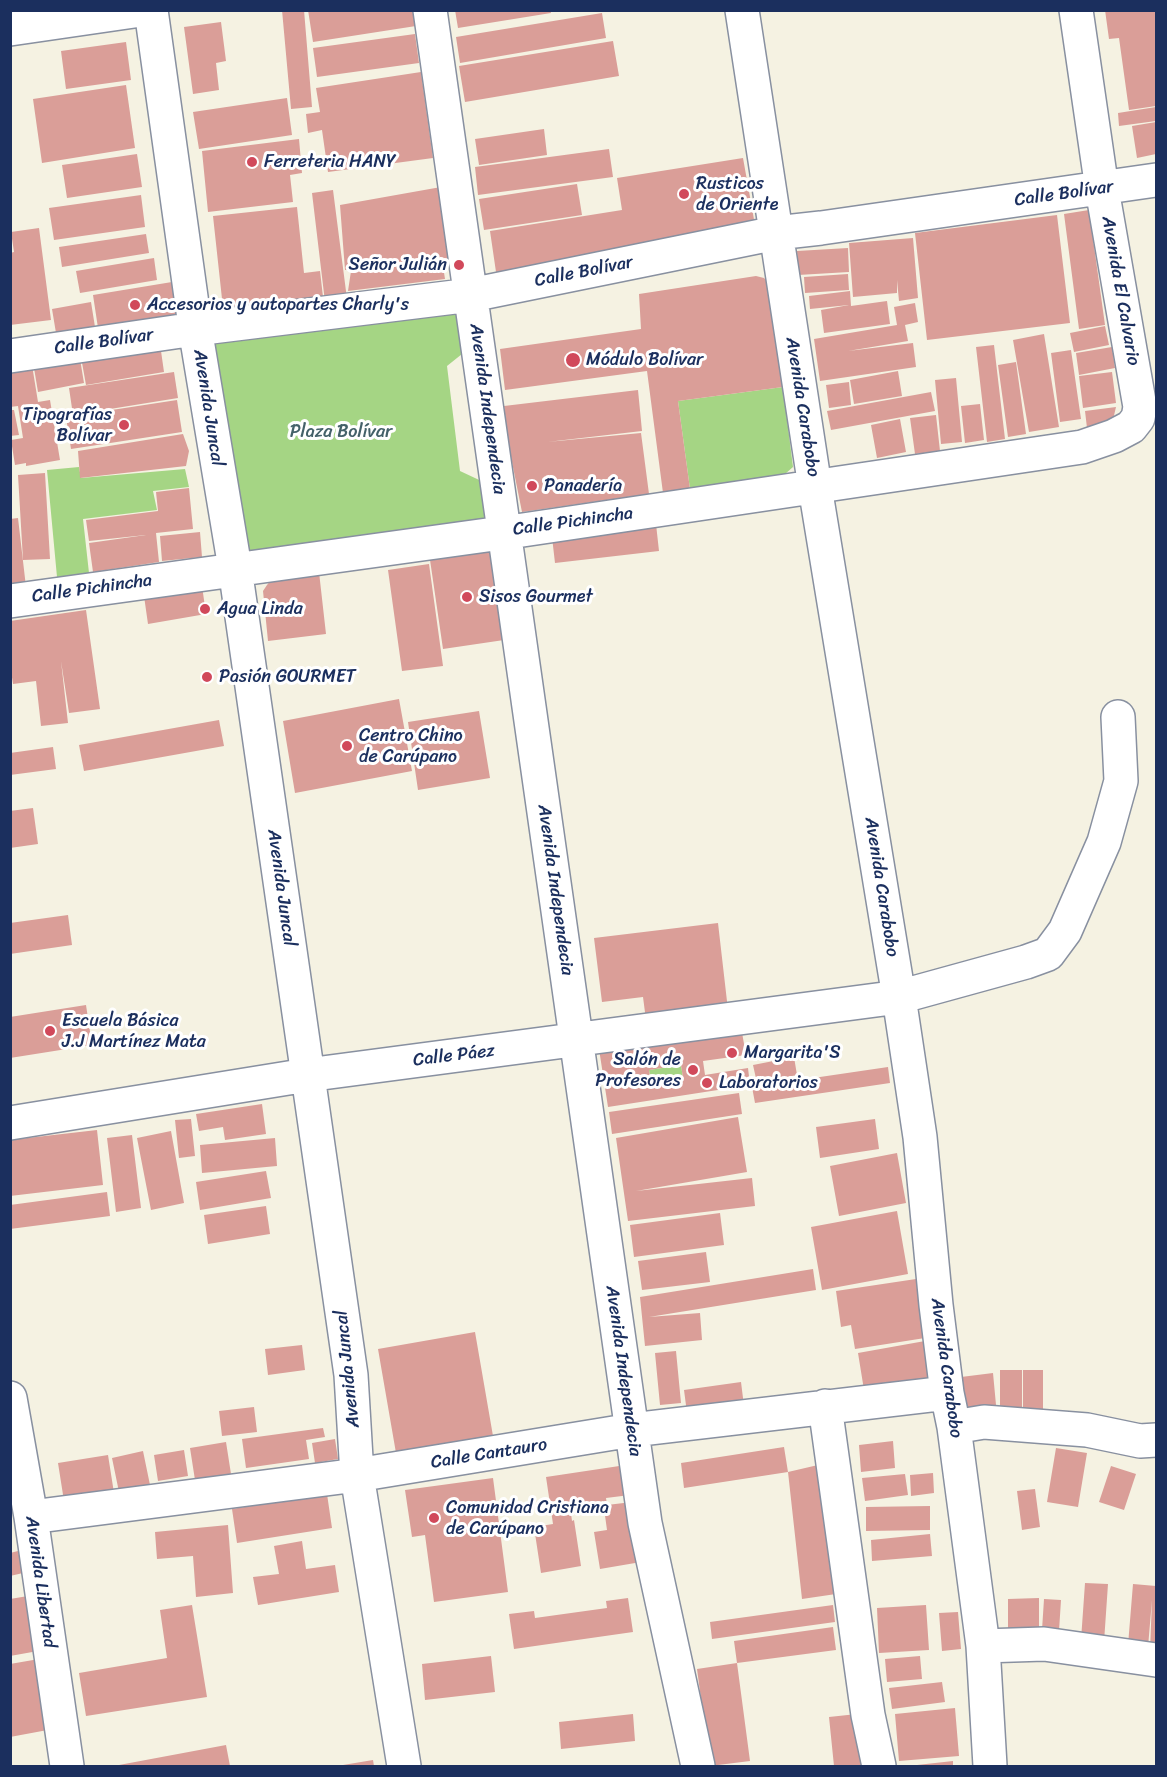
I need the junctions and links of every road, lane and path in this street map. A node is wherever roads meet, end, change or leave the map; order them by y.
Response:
1 (141, 10) edge
2 (151, 10) edge
3 (430, 10) edge
4 (742, 10) edge
5 (1076, 10) edge
6 (10, 29) edge
7 (1156, 180) edge
8 (1102, 189) junction
9 (776, 233) junction
10 (471, 295) junction
11 (195, 328) junction
12 (10, 356) edge
13 (1131, 427) joint
14 (814, 487) junction
15 (504, 532) junction
16 (235, 568) junction
17 (10, 601) edge
18 (1118, 717) dead end
19 (899, 997) junction
20 (576, 1040) junction
21 (307, 1075) junction
22 (10, 1123) edge
23 (947, 1393) junction
24 (10, 1398) edge
25 (825, 1406) junction
26 (954, 1427) junction
27 (632, 1430) junction
28 (1151, 1447) edge
29 (357, 1475) junction
30 (31, 1517) junction
31 (983, 1646) junction
32 (1156, 1660) edge
33 (68, 1767) edge
34 (404, 1767) edge
35 (698, 1767) edge
36 (879, 1767) edge
37 (990, 1767) edge

1 - 6 street
2 - 11 street, Avenida Juncal
3 - 10 street, Avenida Independecia
4 - 9 street, Avenida Carabobo
5 - 8 street, Avenida El Calvario
7 - 8 street, Calle Bolívar
8 - 9 street, Calle Bolívar
8 - 13 street, Avenida El Calvario
9 - 10 street, Calle Bolívar
9 - 14 street, Avenida Carabobo
10 - 11 street, Calle Bolívar
10 - 15 street, Avenida Independecia
11 - 12 street, Calle Bolívar
11 - 16 street, Avenida Juncal
13 - 14 street, Calle Pichincha
14 - 15 street, Calle Pichincha
14 - 19 street, Avenida Carabobo
15 - 16 street, Calle Pichincha
15 - 20 street, Avenida Independecia
16 - 17 street, Calle Pichincha
16 - 21 street, Avenida Juncal
18 - 19 street, Calle Páez
19 - 20 street, Calle Páez
19 - 23 street, Avenida Carabobo
20 - 21 street, Calle Páez
20 - 27 street, Avenida Independecia
21 - 22 street, Calle Páez
21 - 29 street, Avenida Juncal
23 - 25 street, Calle Cantauro
23 - 26 street, Avenida Carabobo
24 - 30 street, Avenida Libertad
25 - 27 street, Calle Cantauro
25 - 36 street
26 - 28 street
26 - 31 street, Avenida Carabobo
27 - 29 street, Calle Cantauro
27 - 35 street, Avenida Independecia
29 - 30 street, Calle Cantauro
29 - 34 street, Avenida Juncal
30 - 33 street, Avenida Libertad
31 - 32 street
31 - 37 street, Avenida Carabobo

